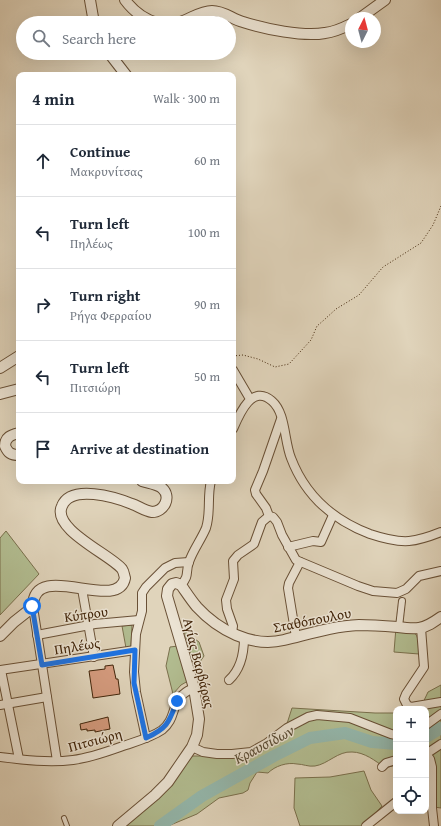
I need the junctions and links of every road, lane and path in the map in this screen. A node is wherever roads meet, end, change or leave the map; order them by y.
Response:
1 (90, 0) edge
2 (126, 0) edge
3 (385, 0) edge
4 (368, 12) edge
5 (93, 16) edge
6 (140, 16) edge
7 (194, 16) edge
8 (228, 16) edge
9 (236, 20) edge
10 (345, 27) edge
11 (114, 60) edge
12 (124, 72) edge
13 (441, 206) edge
14 (236, 356) edge
15 (16, 358) edge
16 (0, 368) edge
17 (236, 375) edge
18 (16, 391) edge
19 (0, 394) edge
20 (250, 399) junction
21 (281, 418) junction
22 (236, 423) edge
23 (16, 433) edge
24 (16, 455) edge
25 (152, 484) edge
26 (210, 484) edge
27 (333, 515) junction
28 (269, 516) junction
29 (441, 532) edge
30 (288, 547) junction
31 (189, 562) junction
32 (300, 562) junction
33 (441, 571) edge
34 (180, 585) junction
35 (82, 589) junction
36 (402, 601) dead end
37 (33, 608) junction
38 (441, 617) edge
39 (139, 620) junction
40 (88, 626) junction
41 (399, 627) junction
42 (421, 628) junction
43 (232, 633) junction
44 (37, 635) junction
45 (0, 636) edge
46 (296, 637) junction
47 (244, 638) junction
48 (135, 650) junction
49 (94, 657) junction
50 (42, 665) junction
51 (1, 670) edge
52 (229, 680) dead end
53 (194, 688) junction
54 (47, 697) junction
55 (441, 702) edge
56 (4, 704) edge
57 (441, 714) edge
58 (429, 723) edge
59 (393, 734) edge
60 (146, 738) junction
61 (441, 744) edge
62 (192, 747) junction
63 (429, 752) edge
64 (0, 757) edge
65 (429, 758) edge
66 (19, 759) junction
67 (57, 761) junction
68 (393, 761) edge
69 (382, 767) dead end
70 (393, 804) edge
71 (64, 818) dead end
72 (67, 826) edge
73 (118, 826) edge
74 (366, 826) edge
75 (434, 826) edge

1 - 5 street
2 - 6 street
3 - 4 street
7 - 8 street
9 - 10 street
11 - 12 street
13 - 14 path
15 - 16 street
17 - 20 street
18 - 19 street
20 - 21 street
20 - 22 street
21 - 27 street
21 - 28 street
23 - 24 street
25 - 35 street
26 - 31 street
27 - 29 street
27 - 30 street
28 - 30 street
28 - 43 street
30 - 32 street
31 - 34 street
31 - 39 street
32 - 33 street
32 - 46 street
34 - 43 street, Σταθόπουλου
34 - 53 street, Αγίας Βαρβάρας
35 - 37 street
35 - 40 street
36 - 41 street
37 - 44 street
37 - 45 street
38 - 42 street
39 - 40 street, Κύπρου
39 - 48 street
40 - 44 street, Κύπρου
40 - 49 street
41 - 42 street, Σταθόπουλου
41 - 46 street, Σταθόπουλου
42 - 55 street
43 - 47 street, Σταθόπουλου
44 - 50 street
46 - 47 street, Σταθόπουλου
47 - 52 street
48 - 49 street, Πηλέως
48 - 60 street
49 - 50 street, Πηλέως
50 - 51 street, Πηλέως
50 - 54 street
51 - 56 street
53 - 60 street, Πιτσιώρη
53 - 62 street, Αγίας Βαρβάρας
54 - 56 street
54 - 67 street
56 - 66 street
57 - 58 street
59 - 62 street
60 - 67 street, Πιτσιώρη
61 - 63 street
62 - 73 street, Αγίας Βαρβάρας
64 - 66 street, Πιτσιώρη
65 - 75 street
66 - 67 street, Πιτσιώρη
68 - 69 street
70 - 74 street
71 - 72 lane

